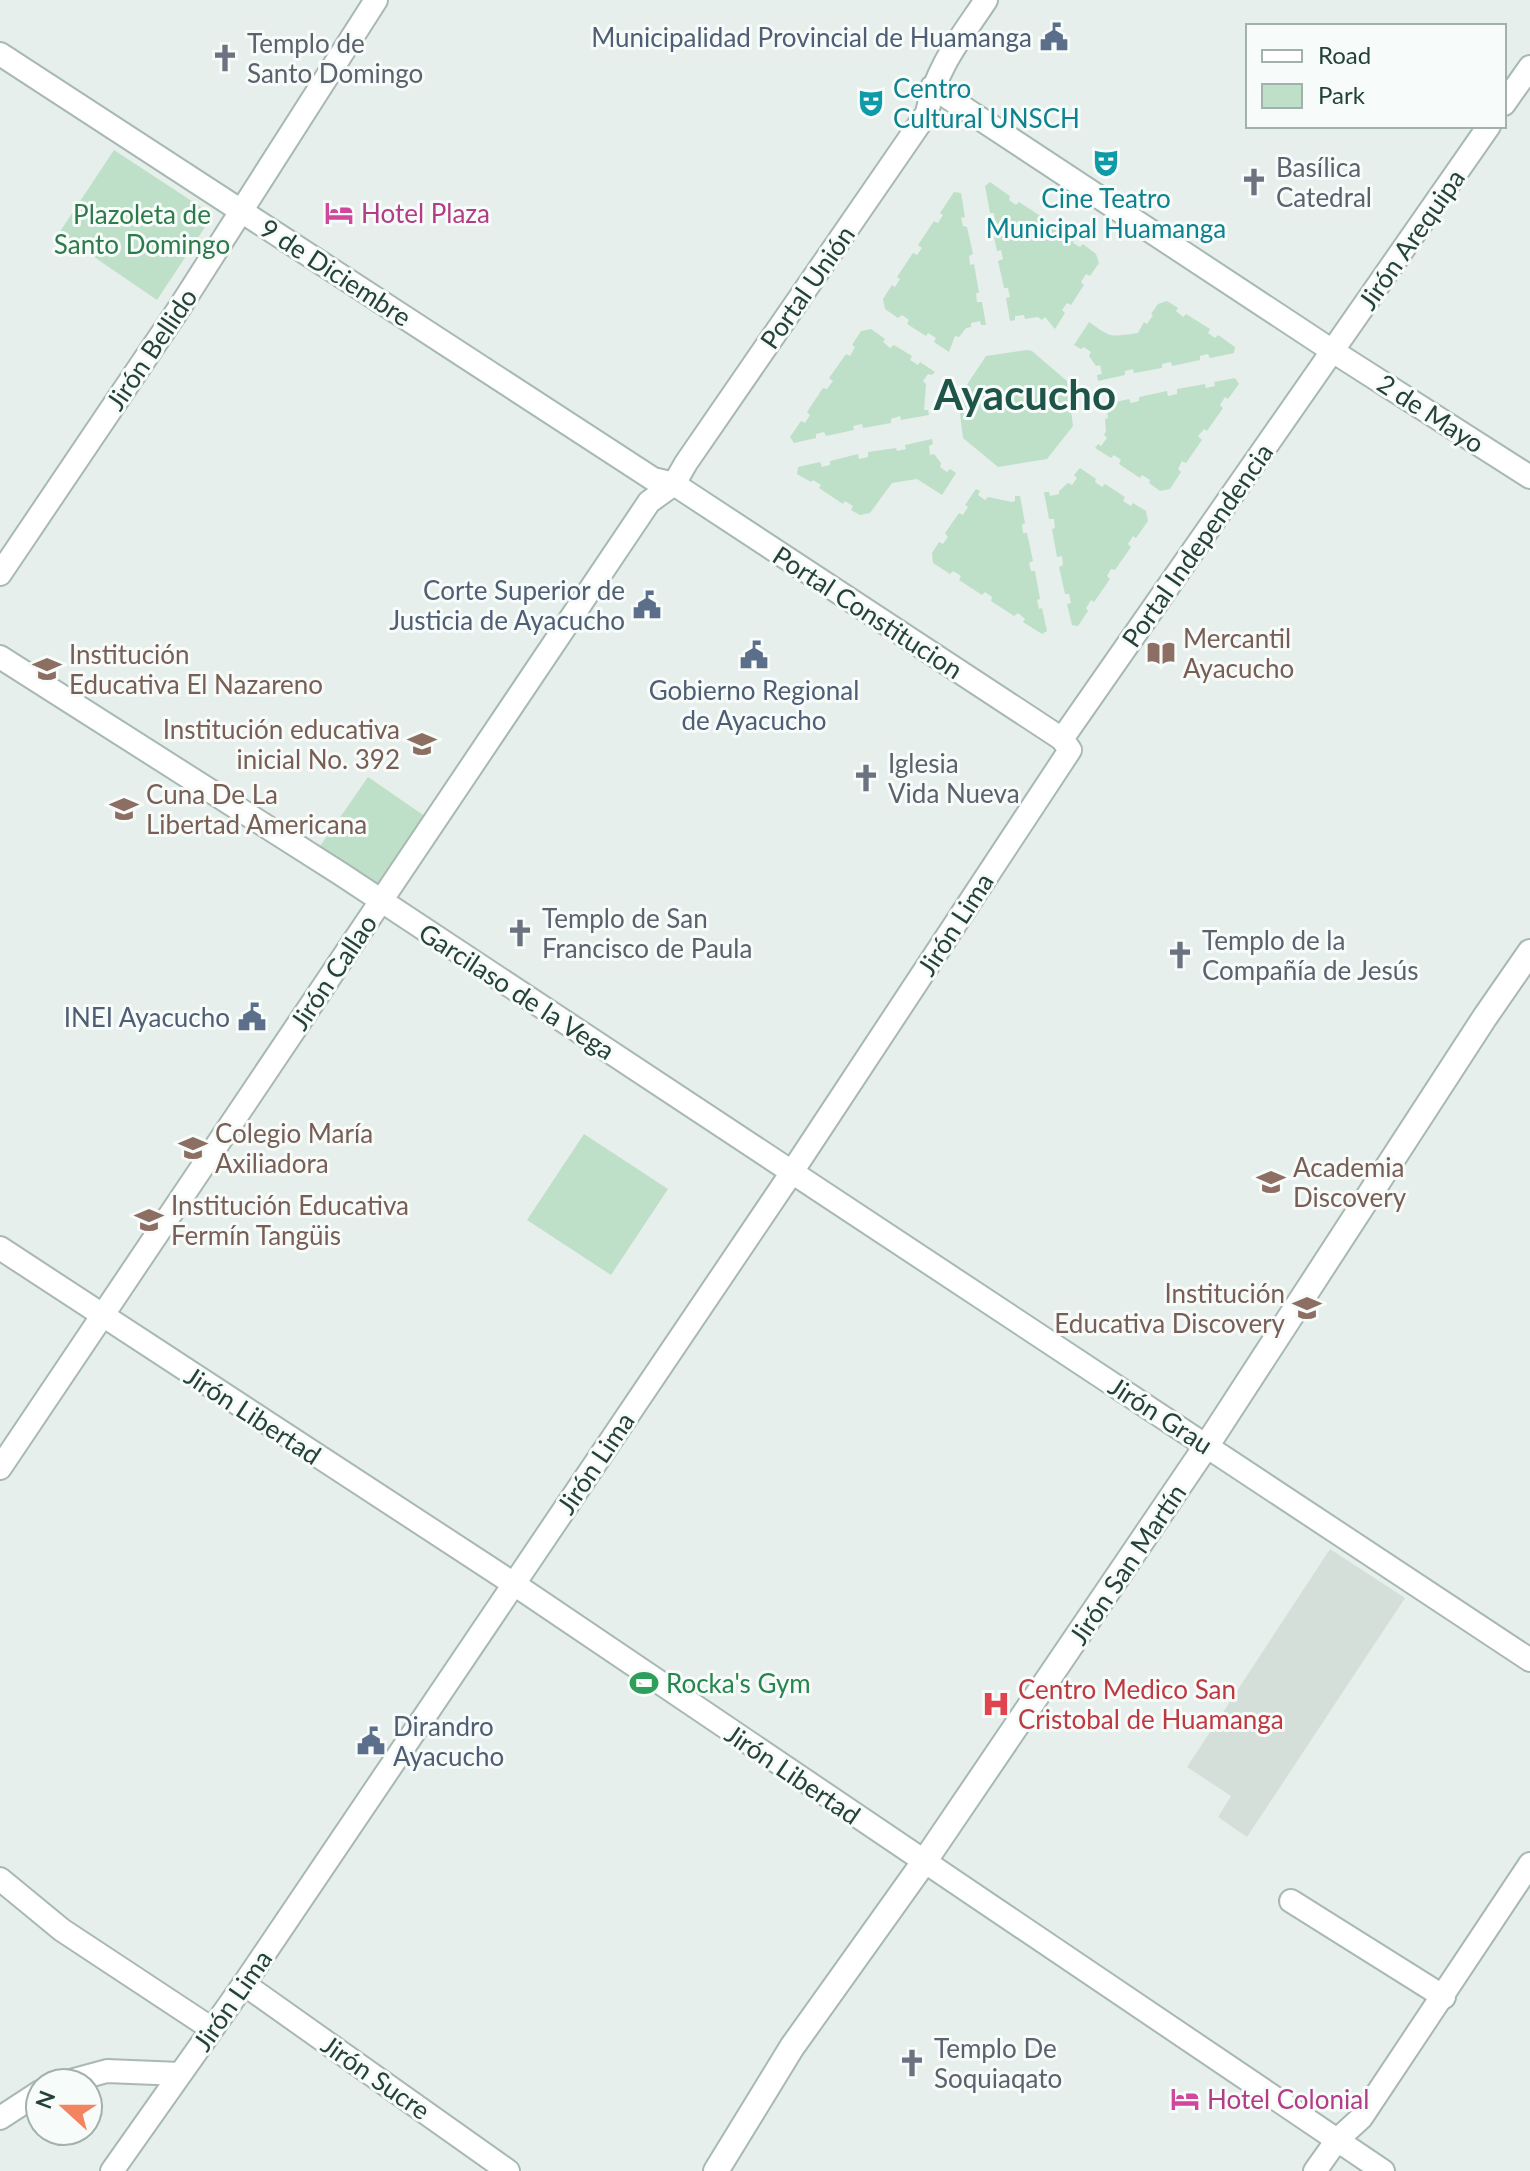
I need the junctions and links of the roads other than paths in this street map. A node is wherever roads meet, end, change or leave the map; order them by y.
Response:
1 (376, 0) edge
2 (986, 0) edge
3 (0, 54) edge
4 (1530, 67) edge
5 (932, 87) junction
6 (1506, 101) edge
7 (1488, 128) edge
8 (241, 210) junction
9 (1331, 350) junction
10 (1530, 477) edge
11 (674, 484) junction
12 (0, 574) edge
13 (0, 657) edge
14 (1066, 744) junction
15 (381, 901) junction
16 (1530, 952) edge
17 (791, 1172) junction
18 (0, 1248) edge
19 (103, 1318) junction
20 (1207, 1446) junction
21 (0, 1468) edge
22 (514, 1584) junction
23 (1530, 1660) edge
24 (924, 1862) junction
25 (1530, 1864) edge
26 (0, 1879) edge
27 (1291, 1901) dead end
28 (244, 1984) junction
29 (1444, 1997) junction
30 (212, 2029) junction
31 (104, 2072) edge
32 (180, 2074) junction
33 (24, 2102) edge
34 (0, 2118) edge
35 (1337, 2140) junction
36 (112, 2171) edge
37 (508, 2171) edge
38 (716, 2171) edge
39 (1315, 2171) edge
40 (1383, 2171) edge

1 - 8 street, Jirón Bellido
2 - 5 street, Portal Unión
3 - 8 street, 9 de Diciembre
4 - 6 street
5 - 9 street, 2 de Mayo
5 - 11 street, Portal Unión
7 - 9 street, Jirón Arequipa
8 - 11 street, 9 de Diciembre
8 - 12 street, Jirón Bellido
9 - 10 street, 2 de Mayo
9 - 14 street, Portal Independencia
11 - 14 street, Portal Constitucion
11 - 15 street, Jirón Callao
13 - 15 street, Garcilaso de la Vega
14 - 17 street, Jirón Lima
15 - 17 street, Garcilaso de la Vega
15 - 19 street, Jirón Callao
16 - 20 street, Jirón San Martín
17 - 20 street, Jirón Grau
17 - 22 street, Jirón Lima
18 - 19 street, Jirón Libertad
19 - 21 street, Jirón Callao
19 - 22 street, Jirón Libertad
20 - 23 street, Jirón Grau
20 - 24 street, Jirón San Martín
22 - 24 street, Jirón Libertad
22 - 28 street, Jirón Lima
24 - 35 street, Jirón Libertad
24 - 38 street, Jirón San Martín
25 - 29 street
26 - 30 street
27 - 29 street
28 - 30 street, Jirón Lima
28 - 37 street, Jirón Sucre
29 - 35 street
30 - 32 street, Jirón Lima
31 - 32 street
32 - 36 street, Jirón Lima
33 - 34 street
35 - 39 street
35 - 40 street, Jirón Libertad

